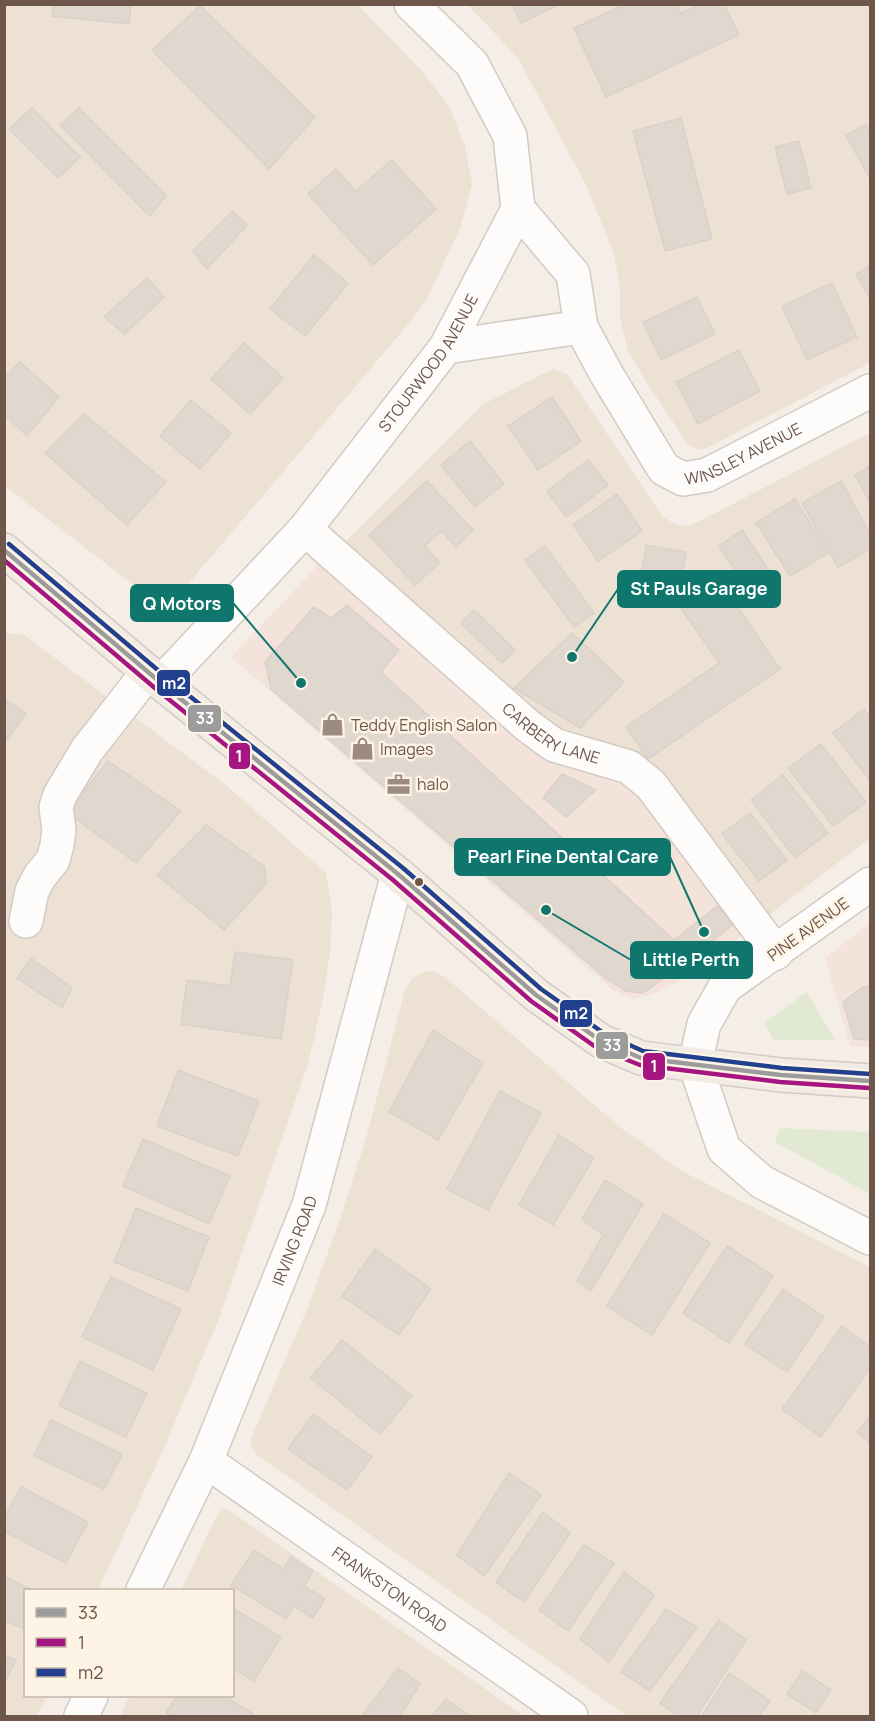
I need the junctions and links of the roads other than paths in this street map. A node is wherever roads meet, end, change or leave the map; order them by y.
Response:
1 (411, 4) edge
2 (518, 209) junction
3 (581, 327) junction
4 (446, 347) junction
5 (870, 391) edge
6 (305, 529) junction
7 (4, 550) edge
8 (155, 677) junction
9 (398, 874) junction
10 (870, 884) edge
11 (26, 921) dead end
12 (776, 953) junction
13 (695, 1064) junction
14 (870, 1081) edge
15 (870, 1238) edge
16 (206, 1461) junction
17 (143, 1589) edge
18 (90, 1697) edge
19 (81, 1716) edge
20 (571, 1716) edge

1 - 2 street
2 - 3 street, WINSLEY AVENUE
2 - 4 street, STOURWOOD AVENUE
3 - 4 street
3 - 5 street, WINSLEY AVENUE
4 - 6 street, STOURWOOD AVENUE
6 - 8 street, STOURWOOD AVENUE
6 - 12 street, CARBERY LANE
7 - 8 main road
8 - 9 main road
8 - 11 street, STOURWOOD AVENUE
9 - 13 main road
9 - 16 street, IRVING ROAD
10 - 12 street, PINE AVENUE
12 - 13 street, PINE AVENUE
13 - 14 main road
13 - 15 street
16 - 17 street, IRVING ROAD
16 - 20 street, FRANKSTON ROAD
18 - 19 street

